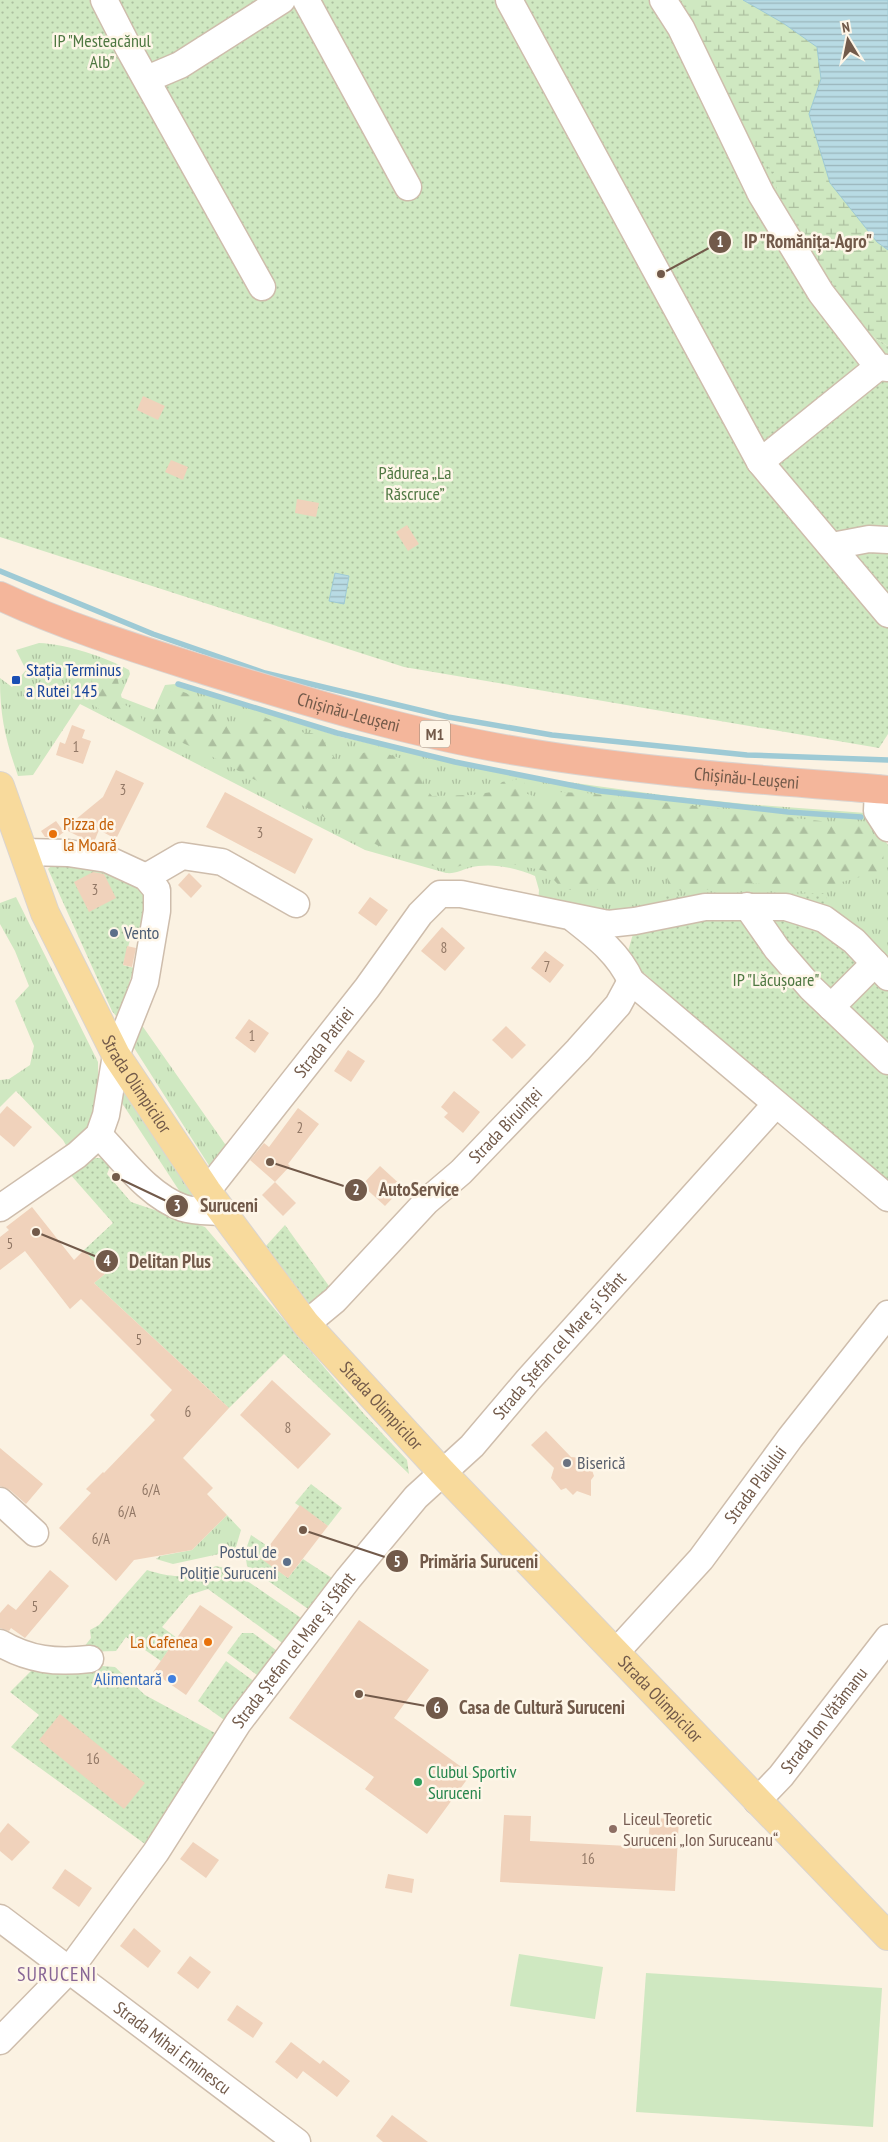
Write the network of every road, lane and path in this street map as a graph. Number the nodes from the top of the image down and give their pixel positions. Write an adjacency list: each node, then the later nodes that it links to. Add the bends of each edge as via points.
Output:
1 (104, 0): 6 (street)
2 (282, 0): 6 (street, via 180,65)
3 (306, 0): 7 (street)
4 (509, 0): 10 (street)
5 (663, 0): 9 (street, via 681,28 761,194 821,293)
6 (147, 79): 8 (street)
7 (408, 187)
8 (262, 286)
9 (883, 367): 10 (street)
10 (760, 462): 12 (street)
11 (888, 540): 12 (street, via 870,539)
12 (832, 546): 14 (street)
13 (0, 596): 16 (highway, Chișinău-Leușeni / M1, via 98,634 264,689 350,714 461,740 660,771)
14 (888, 614)
15 (0, 789): 18 (main road, Strada Olimpicilor)
16 (883, 790): 17 (street, via 877,811)
17 (888, 828)
18 (24, 852): 19 (street, via 68,853 106,859); 28 (main road, Strada Olimpicilor, via 45,913)
19 (146, 877): 20 (street, via 182,856 222,862); 28 (street, via 157,890 157,912 145,982)
20 (296, 904)
21 (747, 906): 23 (street, via 705,906); 25 (street, via 786,907 824,918 854,941); 27 (street, via 776,949)
22 (572, 917): 23 (street, via 608,924); 24 (street); 33 (street, Strada Patriei, via 460,894 440,894 420,914)
23 (635, 922): 24 (street, via 619,937)
24 (616, 956): 26 (street, via 624,964)
25 (881, 970): 27 (street)
26 (631, 981): 30 (street); 36 (street, Strada Biruinței, via 618,1005 578,1050 461,1172 427,1201 335,1300)
27 (831, 1007): 29 (street)
28 (116, 1055): 31 (street, via 106,1115); 33 (main road, Strada Olimpicilor)
29 (888, 1061)
30 (776, 1104): 32 (street); 37 (street, Strada Ștefan cel Mare și Sfânt, via 472,1446)
31 (99, 1135): 33 (street, via 163,1199 185,1208); 34 (street, via 77,1155)
32 (888, 1198)
33 (214, 1201): 36 (main road, Strada Olimpicilor)
34 (0, 1208)
35 (888, 1314): 42 (street, Strada Plaiului, via 790,1438 701,1559)
36 (306, 1324): 37 (main road, Strada Olimpicilor)
37 (442, 1472): 42 (main road, Strada Olimpicilor); 47 (street, Strada Ștefan cel Mare și Sfânt, via 348,1579 238,1723 156,1852)
38 (0, 1502): 39 (street)
39 (34, 1533)
40 (888, 1638): 44 (street, Strada Ion Vătămanu, via 781,1776)
41 (0, 1643): 43 (street, via 27,1656 48,1660)
42 (616, 1652): 44 (main road, Strada Olimpicilor)
43 (90, 1659)
44 (757, 1801): 46 (main road, Strada Olimpicilor)
45 (0, 1918): 47 (street, Strada Mihai Eminescu)
46 (886, 1931)
47 (70, 1969): 48 (street, Strada Ștefan cel Mare și Sfânt); 49 (street, Strada Mihai Eminescu)
48 (0, 2041)
49 (296, 2142)

